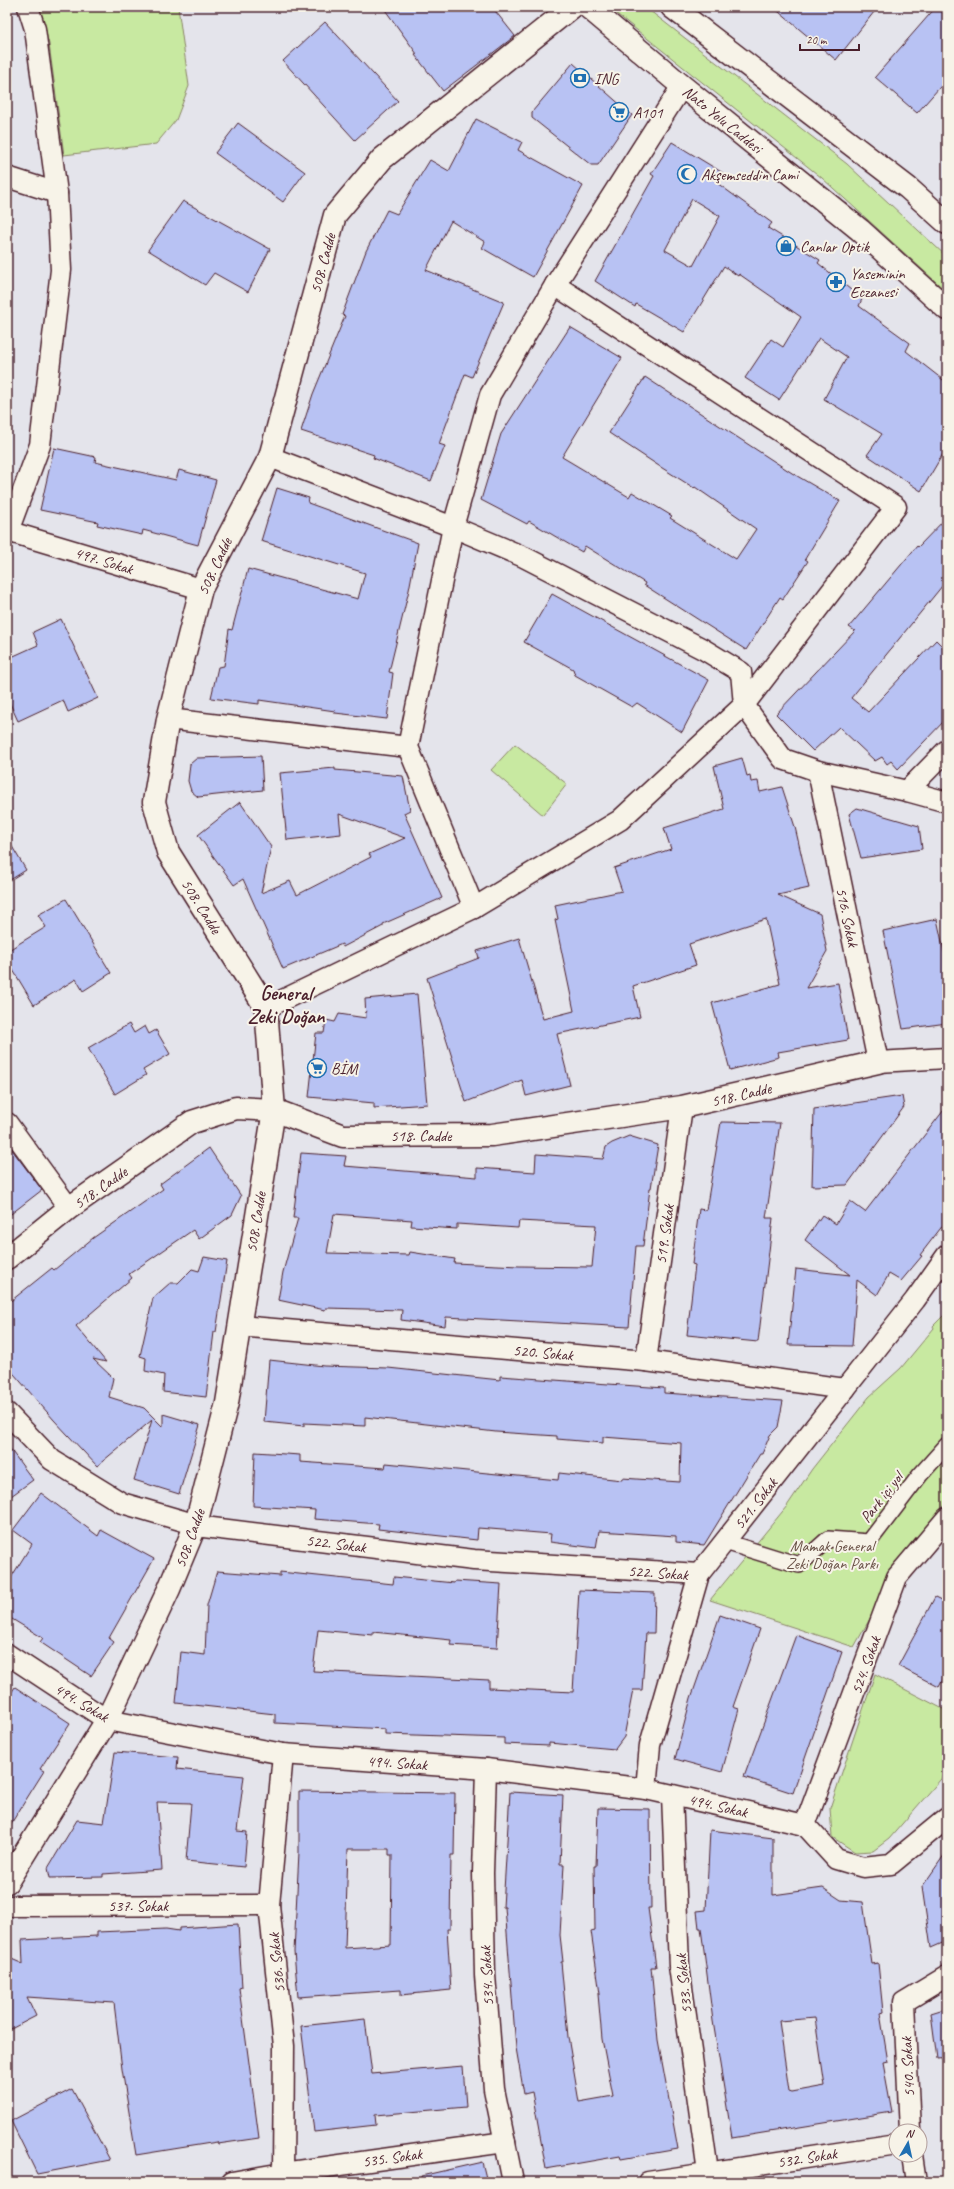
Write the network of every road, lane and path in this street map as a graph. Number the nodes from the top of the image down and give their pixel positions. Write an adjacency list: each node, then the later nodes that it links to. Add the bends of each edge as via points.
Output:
1 (28, 7): 7 (street, via 35,29)
2 (572, 7): 11 (street, 508. Cadde, via 382,159 335,215)
3 (588, 7): 5 (street, Nato Yolu Caddesi)
4 (672, 7): 8 (street, via 908,188)
5 (682, 86): 9 (street); 10 (street, Nato Yolu Caddesi, via 860,230)
6 (7, 178): 7 (street)
7 (57, 193): 13 (street, via 61,270 40,445)
8 (947, 223)
9 (555, 285): 12 (street, via 490,395); 15 (street, via 896,507)
10 (947, 309)
11 (270, 457): 12 (street); 14 (street, 508. Cadde)
12 (453, 527): 15 (street, via 524,557 703,649 741,672); 17 (street)
13 (8, 532): 14 (street, 497. Sokak)
14 (201, 589): 16 (street, 508. Cadde)
15 (744, 705): 19 (street, via 783,759); 22 (street, via 620,820)
16 (168, 719): 17 (street); 23 (street, 508. Cadde, via 154,802 168,852)
17 (408, 747): 22 (street)
18 (947, 750): 20 (street)
19 (818, 771): 20 (street); 25 (street, 516. Sokak)
20 (907, 791): 21 (street)
21 (947, 802)
22 (474, 908): 23 (street)
23 (266, 1008): 27 (street, 508. Cadde)
24 (947, 1058): 25 (street)
25 (878, 1062): 26 (street, 518. Cadde)
26 (682, 1107): 27 (street, 518. Cadde, via 484,1135 344,1136); 33 (street, 519. Sokak)
27 (274, 1110): 29 (street, 518. Cadde, via 236,1108 192,1122); 32 (street, 508. Cadde)
28 (7, 1123): 29 (street)
29 (69, 1208): 31 (street, 518. Cadde)
30 (947, 1255): 34 (street, 521. Sokak)
31 (7, 1258)
32 (239, 1326): 33 (street, 520. Sokak); 38 (street, 508. Cadde, via 227,1403)
33 (646, 1361): 34 (street, 520. Sokak)
34 (845, 1389): 39 (street, 521. Sokak)
35 (7, 1413): 38 (street, 522. Sokak, via 52,1460 122,1503)
36 (947, 1445): 39 (street, Park içi yol, via 920,1475 869,1542 828,1539 799,1565)
37 (947, 1518): 48 (street, 524. Sokak, via 897,1577)
38 (196, 1524): 40 (street, 522. Sokak, via 474,1560); 42 (street, 508. Cadde, via 170,1589)
39 (724, 1542): 40 (street, 521. Sokak)
40 (699, 1574): 45 (street, 521. Sokak, via 650,1745)
41 (7, 1654): 42 (street, 494. Sokak)
42 (107, 1720): 43 (street, 494. Sokak); 49 (street, 508. Cadde)
43 (282, 1754): 44 (street, 494. Sokak); 50 (street, 536. Sokak)
44 (486, 1769): 45 (street, 494. Sokak); 54 (street, 534. Sokak, via 483,1873 485,1975 494,2089)
45 (646, 1789): 46 (street, 494. Sokak)
46 (672, 1795): 48 (street, 494. Sokak); 57 (street, 533. Sokak, via 679,1966)
47 (947, 1818): 48 (street, via 891,1864 864,1867 836,1859)
48 (805, 1826)
49 (7, 1882)
50 (269, 1904): 51 (street, 537. Sokak); 58 (street, 536. Sokak, via 284,2046)
51 (7, 1906)
52 (947, 1976): 53 (street, 540. Sokak, via 904,2002)
53 (910, 2123)
54 (505, 2142): 58 (street, 535. Sokak); 60 (street, 534. Sokak)
55 (888, 2145): 57 (street, 532. Sokak)
56 (913, 2163): 62 (street)
57 (708, 2172): 61 (street, 532. Sokak)
58 (283, 2173): 59 (street, 535. Sokak)
59 (232, 2182)
60 (513, 2182)
61 (648, 2182)
62 (916, 2182)

